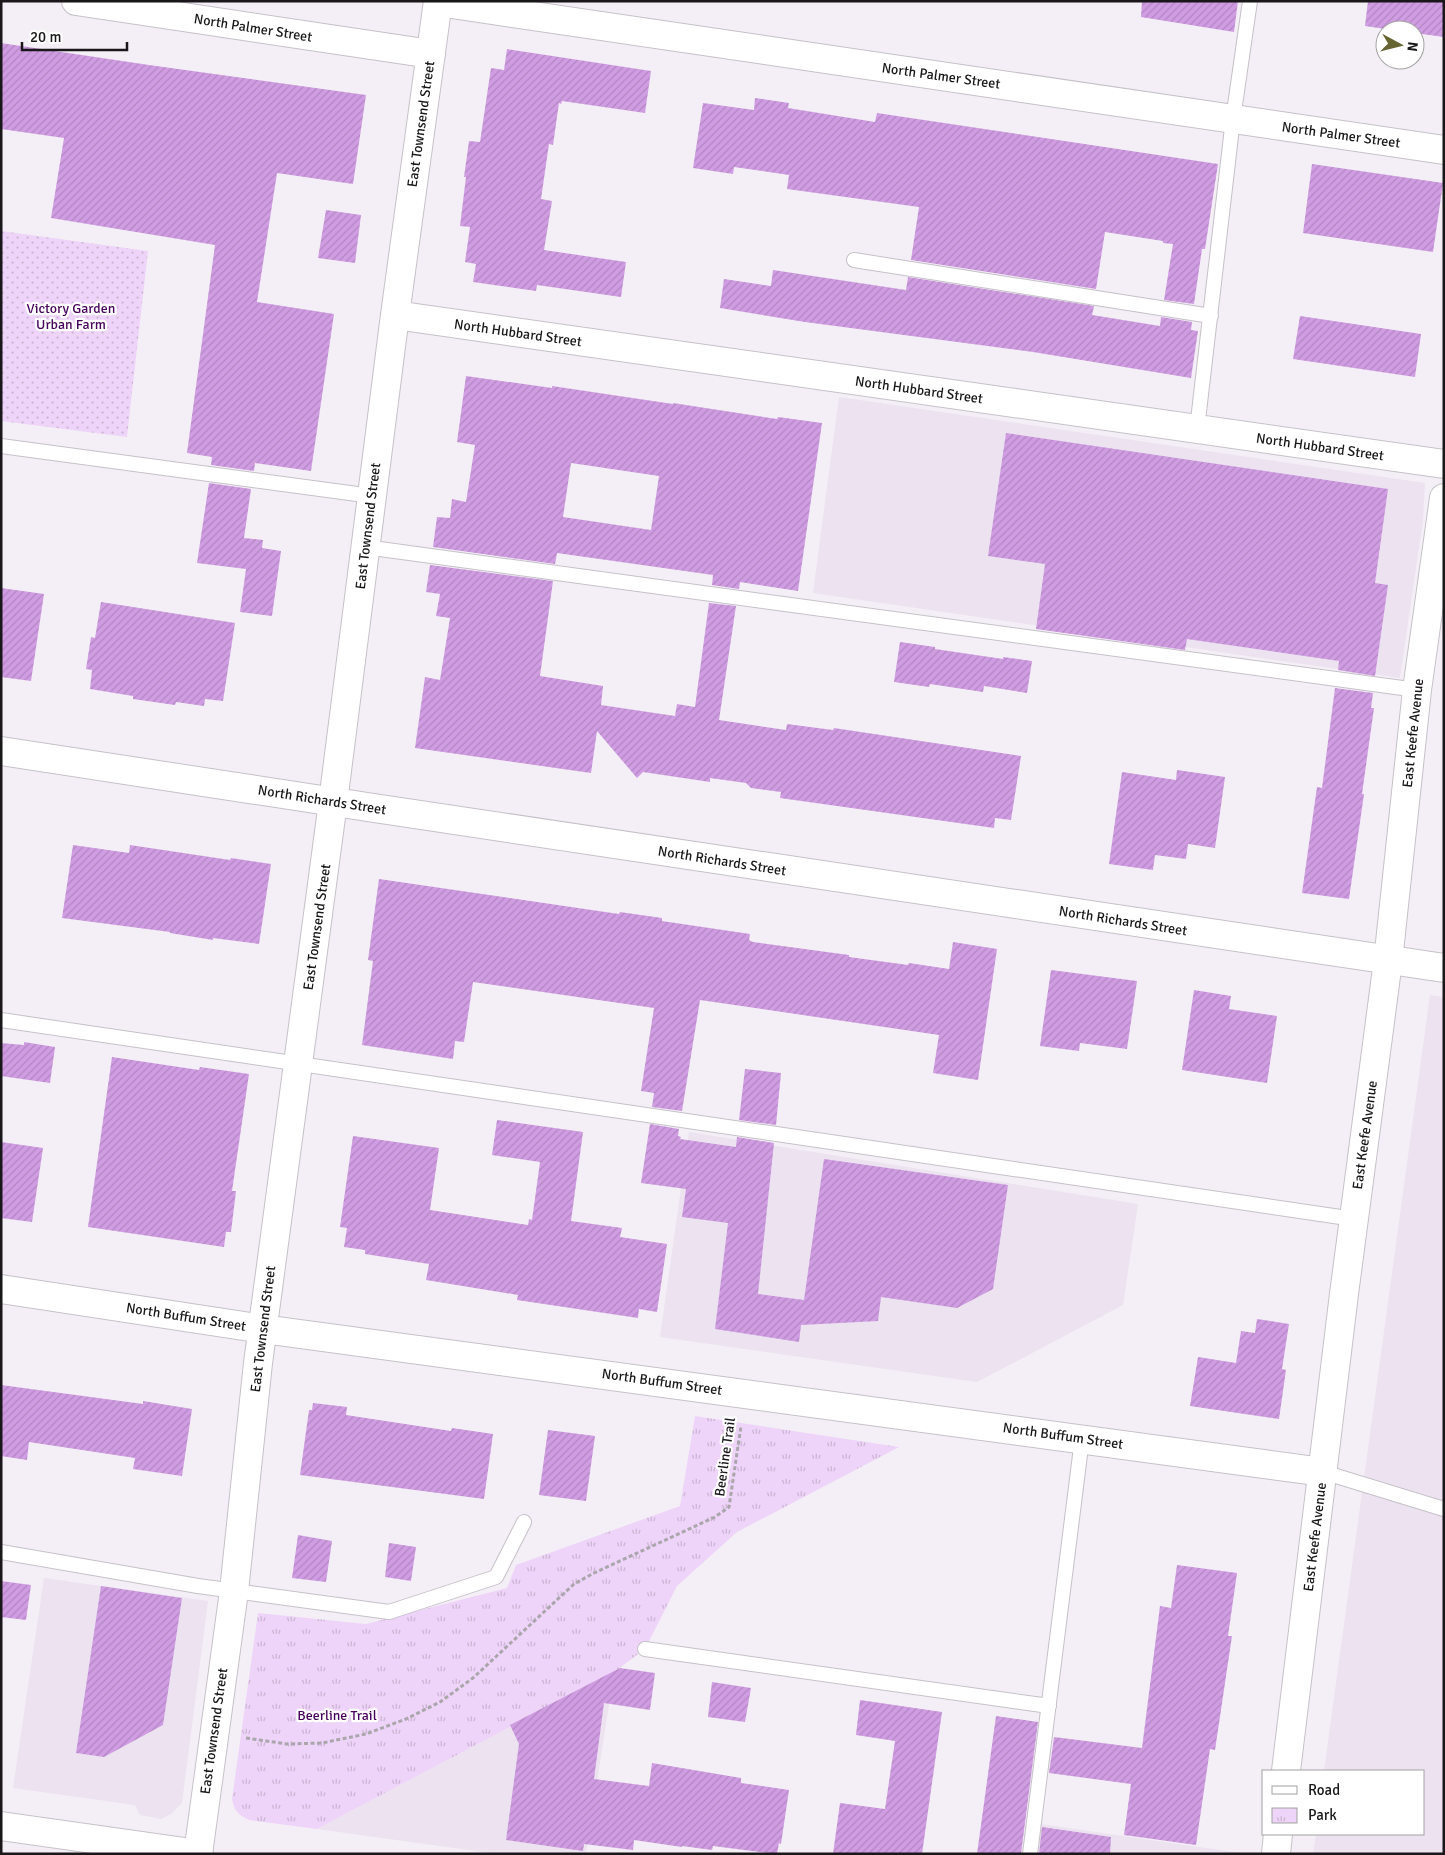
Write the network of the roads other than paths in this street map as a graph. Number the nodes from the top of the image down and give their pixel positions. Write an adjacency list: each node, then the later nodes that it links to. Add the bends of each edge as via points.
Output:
1 (76, 1): 4 (street, North Palmer Street)
2 (1250, 1): 5 (lane)
3 (438, 2): 4 (street, East Townsend Street); 5 (street, North Palmer Street)
4 (431, 54): 8 (street, East Townsend Street)
5 (1233, 119): 6 (street, North Palmer Street); 9 (lane)
6 (1444, 150)
7 (854, 260): 9 (lane)
8 (395, 315): 10 (street, North Hubbard Street); 13 (street, East Townsend Street)
9 (1211, 316): 10 (lane)
10 (1197, 430): 12 (street, North Hubbard Street)
11 (1, 446): 13 (lane)
12 (1444, 464)
13 (372, 496): 15 (street, East Townsend Street)
14 (1444, 498): 16 (street, East Keefe Avenue)
15 (365, 547): 16 (lane); 18 (street, East Townsend Street)
16 (1417, 690): 19 (street, East Keefe Avenue)
17 (1, 751): 18 (street, North Richards Street)
18 (334, 802): 19 (street, North Richards Street); 22 (street, East Townsend Street)
19 (1388, 961): 20 (street, North Richards Street); 23 (street, East Keefe Avenue)
20 (1444, 968)
21 (1, 1020): 22 (lane)
22 (298, 1064): 23 (lane); 25 (street, East Townsend Street)
23 (1354, 1219): 27 (street, East Keefe Avenue)
24 (1, 1289): 25 (street, North Buffum Street)
25 (263, 1329): 26 (street, North Buffum Street); 31 (street, East Townsend Street)
26 (1082, 1439): 27 (street, North Buffum Street); 33 (lane)
27 (1323, 1472): 28 (lane); 34 (street, East Keefe Avenue)
28 (1444, 1508)
29 (524, 1522): 31 (lane, via 496,1577 389,1612)
30 (1, 1552): 31 (lane)
31 (234, 1591): 37 (street, East Townsend Street)
32 (645, 1649): 33 (lane)
33 (1049, 1706): 38 (lane)
34 (1286, 1770)
35 (1, 1826): 37 (street)
36 (1278, 1835): 39 (street)
37 (198, 1854)
38 (1030, 1854)
39 (1276, 1854)

